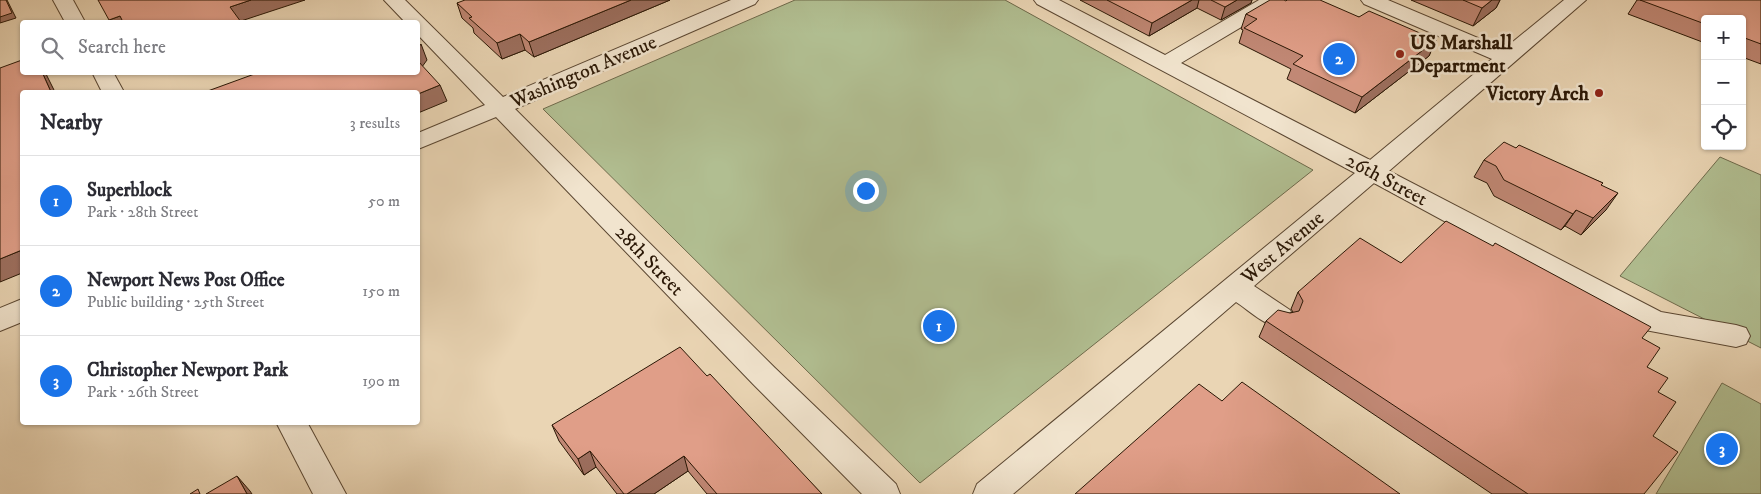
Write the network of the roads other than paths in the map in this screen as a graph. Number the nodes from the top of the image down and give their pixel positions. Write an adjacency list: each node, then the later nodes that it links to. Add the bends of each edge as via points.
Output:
1 (63, 0): 9 (street)
2 (394, 0): 10 (street, 28th Street)
3 (748, 0): 8 (street, Washington Avenue)
4 (1044, 0): 13 (street, 26th Street)
5 (1273, 0): 13 (street)
6 (1371, 0): 12 (street)
7 (1576, 0): 12 (street, West Avenue)
8 (719, 5): 16 (street, Washington Avenue)
9 (74, 20)
10 (414, 20)
11 (420, 26): 16 (street, 28th Street)
12 (1507, 58): 18 (street, West Avenue)
13 (1166, 62): 18 (street, 26th Street)
14 (104, 75): 15 (street)
15 (112, 90)
16 (499, 106): 17 (street, Washington Avenue); 26 (street, 28th Street)
17 (420, 141)
18 (1372, 171): 19 (street, West Avenue); 23 (street, 26th Street, via 1655,322)
19 (1235, 287): 21 (street); 27 (street, West Avenue)
20 (20, 311): 22 (street)
21 (1280, 318)
22 (0, 320)
23 (1736, 336)
24 (293, 425): 25 (street)
25 (330, 494)
26 (884, 494)
27 (989, 494)

